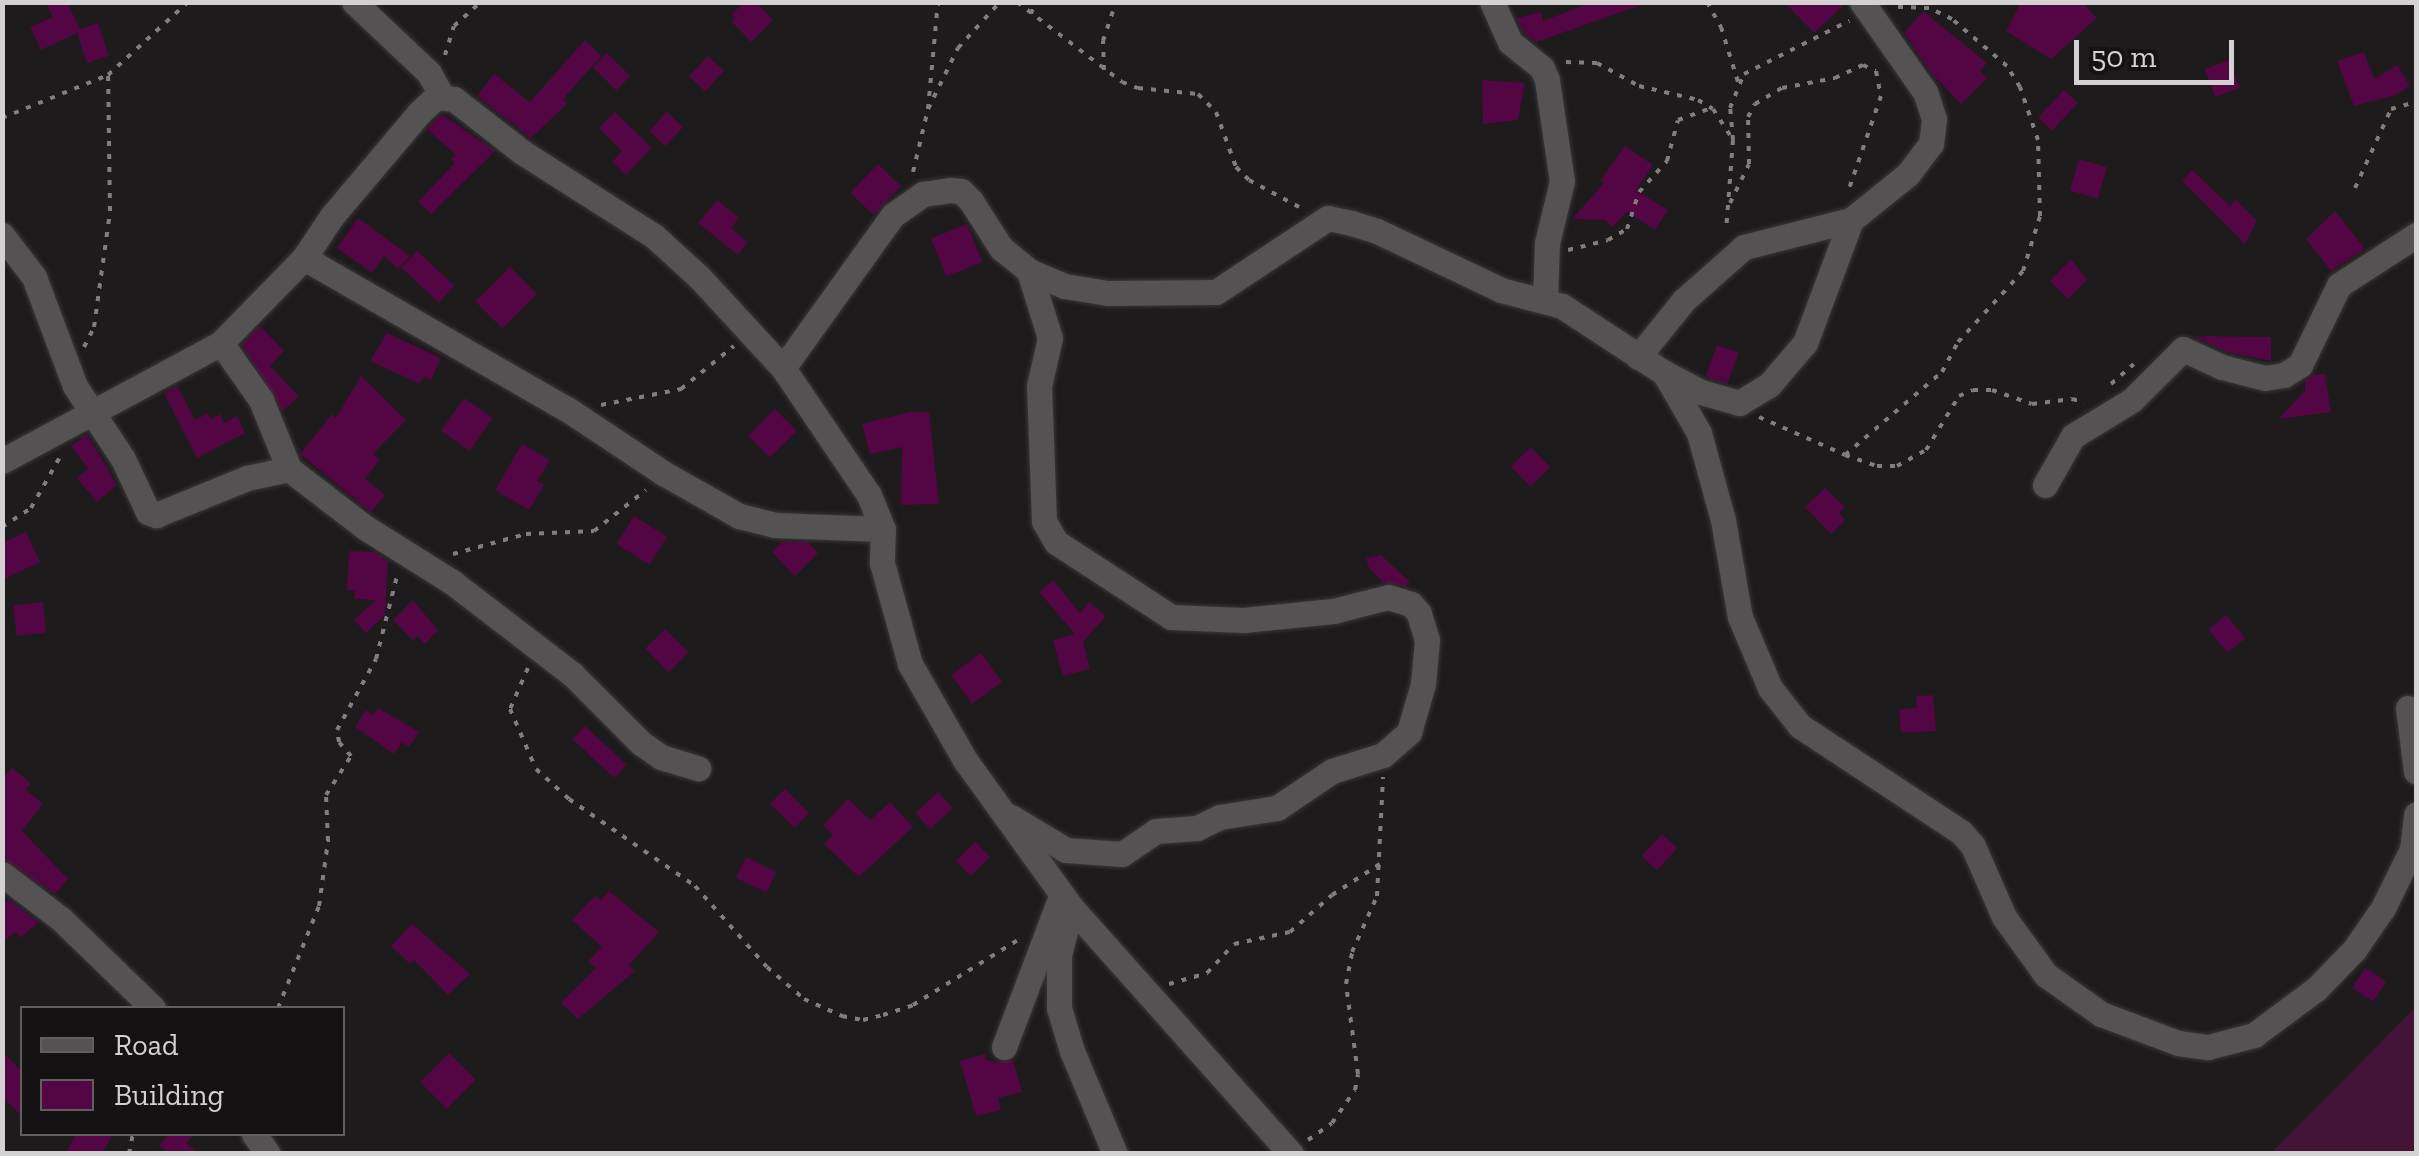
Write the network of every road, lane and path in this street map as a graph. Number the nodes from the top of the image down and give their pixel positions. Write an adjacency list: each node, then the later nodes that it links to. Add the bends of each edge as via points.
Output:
1 (188, 2): 17 (path)
2 (354, 2): 19 (street)
3 (481, 2): 19 (path, via 454,26)
4 (938, 2): 21 (path)
5 (1000, 2): 21 (path, via 958,48)
6 (1017, 2): 14 (path)
7 (1035, 2): 14 (path)
8 (1116, 2): 16 (path, via 1103,42)
9 (1492, 2): 15 (street, via 1510,42)
10 (1707, 2): 18 (path)
11 (1934, 2): 13 (path)
12 (1865, 7): 13 (path); 18 (path); 29 (street, via 1925,92 1934,119 1923,158)
13 (1928, 8): 49 (path, via 1986,45 2020,86 2038,140 2040,216 2033,250 2011,287 1958,342 1936,379)
14 (1031, 14): 16 (path)
15 (1542, 68): 22 (path, via 1596,63 1638,86); 33 (street, via 1562,181)
16 (1104, 70): 28 (path, via 1138,88 1198,94 1211,103 1228,153 1249,180)
17 (108, 76): 23 (path); 41 (path, via 110,211 94,327)
18 (1738, 82): 24 (path, via 1730,108)
19 (436, 85): 32 (street); 37 (street, via 522,152 654,236)
20 (2416, 102): 25 (path, via 2397,105 2386,116)
21 (928, 109): 27 (path)
22 (1713, 110): 24 (path); 33 (path, via 1678,120 1667,162 1639,192 1620,235)
23 (2, 118)
24 (1733, 140): 26 (path)
25 (2355, 188)
26 (1730, 203): 29 (path, via 1749,164 1748,117 1755,104 1782,88 1871,67 1880,79 1878,114); 34 (path)
27 (903, 205): 35 (street, via 938,190 961,192 1001,248); 42 (street)
28 (1328, 218): 35 (street, via 1216,292 1195,296 1080,291); 36 (street, via 1378,231 1501,290)
29 (1842, 222): 34 (street, via 1770,237); 45 (street, via 1805,342 1770,385)
30 (2, 235): 48 (street, via 34,277)
31 (2416, 235): 39 (street, via 2339,286 2308,352 2284,376 2222,367 2190,349)
32 (304, 258): 38 (street); 47 (street)
33 (1545, 261): 36 (street)
34 (1719, 265): 40 (street)
35 (1029, 270): 59 (street, via 1050,338 1039,386 1048,533 1171,616 1243,620 1332,611 1376,597 1412,604 1427,640 1423,684 1414,724)
36 (1545, 300): 40 (street, via 1586,318)
37 (751, 330): 42 (street); 47 (path, via 681,389)
38 (221, 342): 48 (street); 51 (street, via 261,400)
39 (2177, 353): 44 (path, via 2137,362 2116,376); 53 (street, via 2132,400 2074,436)
40 (1638, 356): 43 (street)
41 (83, 358)
42 (783, 368): 55 (street, via 856,470)
43 (1663, 372): 45 (street); 62 (street, via 1699,433 1740,617 1770,688 1813,736 1960,832 1973,846 2004,917 2046,975 2101,1014 2178,1043 2208,1047 2254,1035 2316,989 2354,950 2412,849)
44 (2107, 393)
45 (1739, 403): 49 (path, via 1770,424)
46 (2095, 405): 49 (path, via 2072,399 2032,404 1972,390 1959,396 1926,450 1913,458 1877,466)
47 (567, 409): 52 (street)
48 (84, 420): 50 (street); 51 (street, via 132,475 143,506 156,515 221,487); 54 (path, via 30,508)
49 (1845, 455)
50 (2, 461)
51 (289, 469): 56 (street)
52 (665, 474): 55 (street, via 739,516 774,526); 56 (path, via 594,532 526,534)
53 (2045, 484)
54 (2, 526)
55 (883, 529): 63 (street, via 882,563 910,664)
56 (411, 554): 57 (street); 70 (path, via 376,659 338,730 351,756 326,795 320,906)
57 (541, 650): 60 (street, via 641,743); 67 (path, via 519,681 510,709 536,769 695,886 767,968 804,999 842,1016 883,1015 912,1006 1003,948)
58 (2408, 708): 61 (street)
59 (1383, 754): 63 (street, via 1332,771 1267,812 1156,831 1122,854 1066,850); 64 (path)
60 (698, 768)
61 (2416, 771)
62 (2416, 814)
63 (1006, 816): 66 (street)
64 (1380, 864): 68 (path, via 1290,932 1234,944 1197,978); 72 (path, via 1372,915 1352,952 1346,984 1354,1090 1321,1134)
65 (2, 874): 69 (street, via 61,919)
66 (1067, 901): 67 (street); 68 (street); 73 (street, via 1059,1008)
67 (1046, 930): 71 (street)
68 (1142, 988): 72 (street)
69 (151, 1006)
70 (279, 1006)
71 (1004, 1047)
72 (1288, 1150)
73 (1115, 1154)

